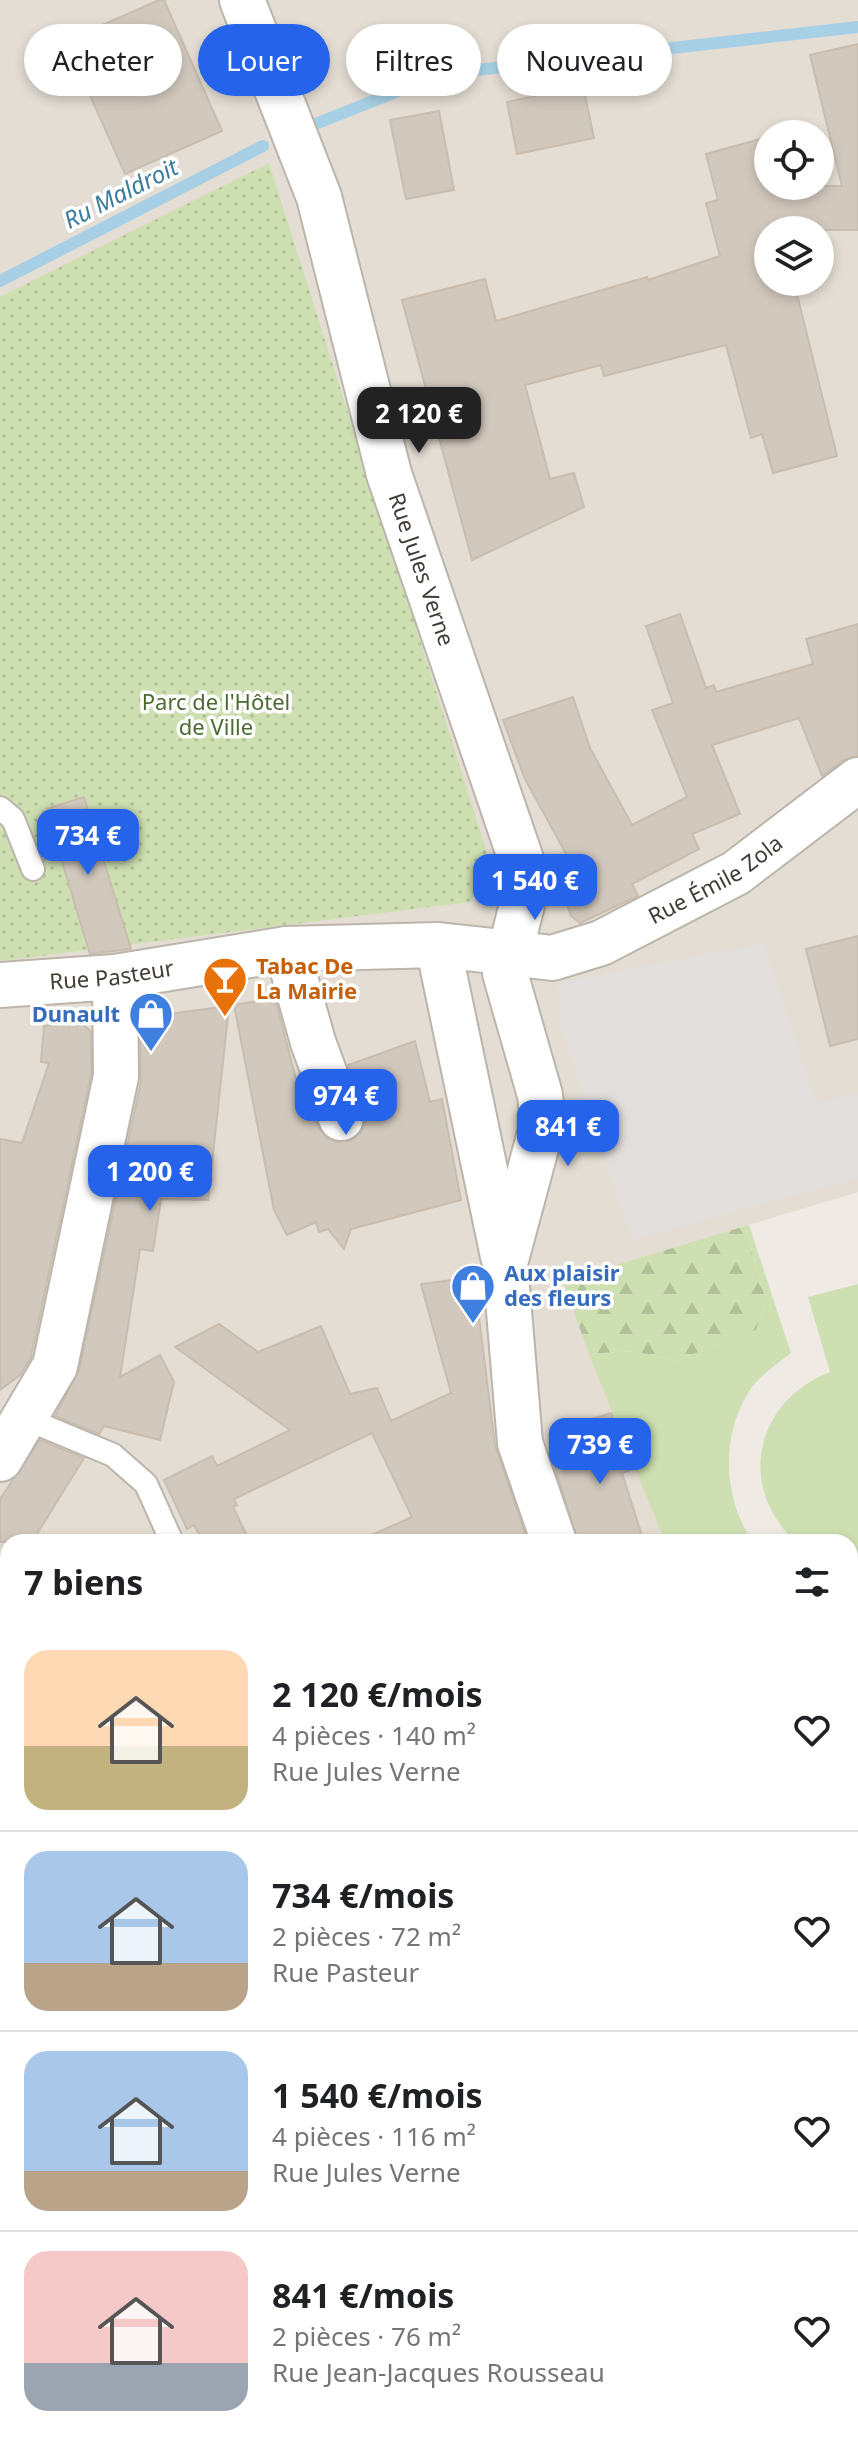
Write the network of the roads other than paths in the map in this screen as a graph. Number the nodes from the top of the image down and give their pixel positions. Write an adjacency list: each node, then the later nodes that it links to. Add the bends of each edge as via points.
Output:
1 (242, 0): 7 (street, Rue Jules Verne, via 319,197 389,474 528,880)
2 (858, 780): 7 (street, Rue Émile Zola, via 736,873 601,943 552,958)
3 (0, 808): 4 (lane, via 13,819)
4 (33, 869)
5 (438, 945): 6 (street, Rue Pasteur); 7 (street, Rue Pasteur); 11 (street)
6 (287, 949): 8 (street, Rue Pasteur); 10 (street)
7 (510, 953): 11 (street, Rue Jules Verne, via 505,973 543,1122)
8 (115, 977): 9 (street, Rue Pasteur); 12 (street, via 116,1076 55,1366)
9 (0, 985)
10 (341, 1118)
11 (505, 1263): 15 (street, via 520,1443)
12 (24, 1418): 13 (street); 14 (lane, via 113,1455 146,1484)
13 (0, 1459)
14 (168, 1534)
15 (551, 1534)

